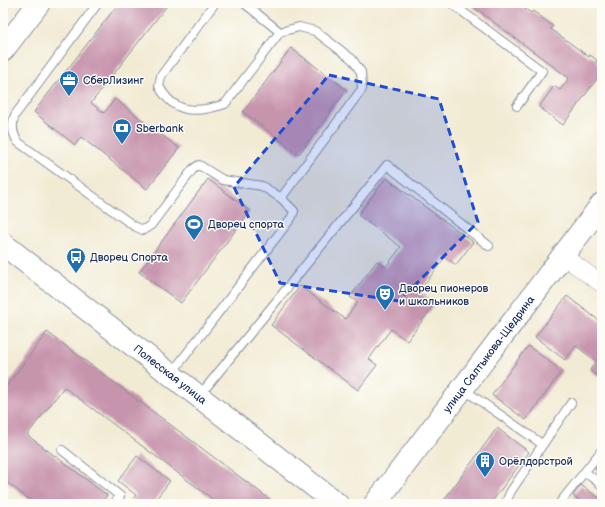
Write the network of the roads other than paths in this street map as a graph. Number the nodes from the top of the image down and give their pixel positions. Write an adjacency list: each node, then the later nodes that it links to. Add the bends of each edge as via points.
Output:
1 (39, 3): 7 (main road)
2 (98, 3): 9 (lane, via 15,115 12,130 18,142 143,230 151,225 193,169 199,165 223,180 262,186)
3 (215, 3): 6 (lane, via 161,76 159,86 163,94 187,111 225,104)
4 (244, 3): 6 (lane)
5 (451, 3): 8 (lane, via 542,71)
6 (280, 32): 9 (lane, via 299,27 315,31 352,60 361,72 362,89)
7 (3, 50)
8 (518, 106)
9 (281, 198): 15 (lane, via 294,211 292,217)
10 (602, 204): 13 (main road, улица Салтыкова-Щедрина)
11 (3, 244): 15 (main road, Полесская улица)
12 (489, 246): 17 (lane, via 387,165)
13 (563, 256): 14 (street); 16 (main road, улица Салтыкова-Щедрина)
14 (602, 284)
15 (171, 374): 17 (main road, Полесская улица)
16 (463, 389): 19 (lane); 26 (main road, улица Салтыкова-Щедрина)
17 (199, 396): 25 (main road, Полесская улица)
18 (571, 403): 19 (lane)
19 (542, 444): 27 (lane)
20 (62, 450): 24 (lane, via 120,496)
21 (602, 450): 22 (lane)
22 (585, 472): 23 (lane); 28 (lane)
23 (602, 485)
24 (114, 504)
25 (337, 504)
26 (375, 504)
27 (505, 504)
28 (559, 504)

